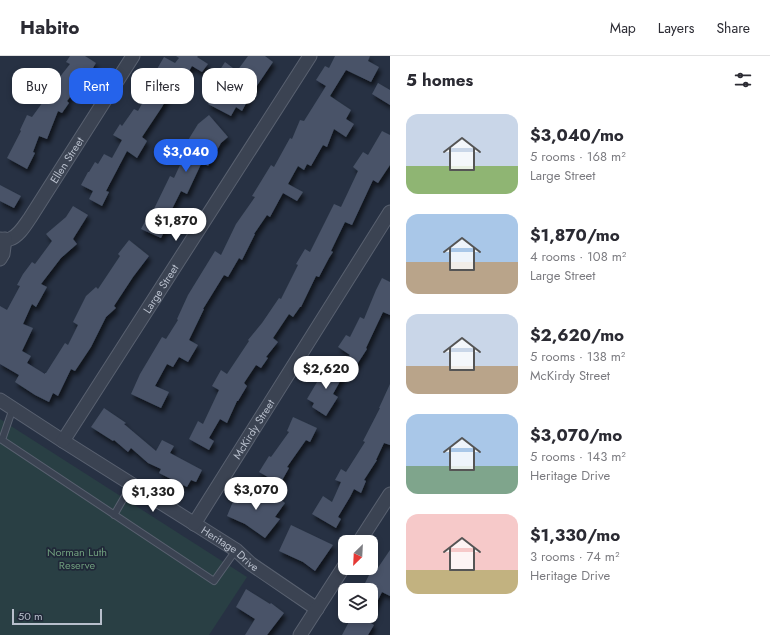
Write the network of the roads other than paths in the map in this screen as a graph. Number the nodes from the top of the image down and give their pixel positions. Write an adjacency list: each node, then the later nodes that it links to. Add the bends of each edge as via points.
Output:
1 (133, 56): 4 (street, Ellen Street, via 30,218 16,235 8,240)
2 (310, 56): 8 (street, Large Street)
3 (390, 212): 12 (street, McKirdy Street)
4 (2, 239): 5 (street, Ellen Street, via 3,254)
5 (0, 259)
6 (0, 400): 7 (street, Heritage Drive)
7 (13, 408): 8 (street, Heritage Drive); 11 (lane, via 2,440)
8 (63, 441): 9 (street, Heritage Drive)
9 (132, 484): 11 (lane); 12 (street, Heritage Drive)
10 (390, 494): 13 (street)
11 (114, 515): 14 (lane, via 214,581)
12 (194, 524): 14 (street, Heritage Drive)
13 (364, 535)
14 (236, 550): 16 (street, Heritage Drive, via 251,564)
15 (338, 575): 16 (street)
16 (316, 609): 17 (street)
17 (300, 635)

